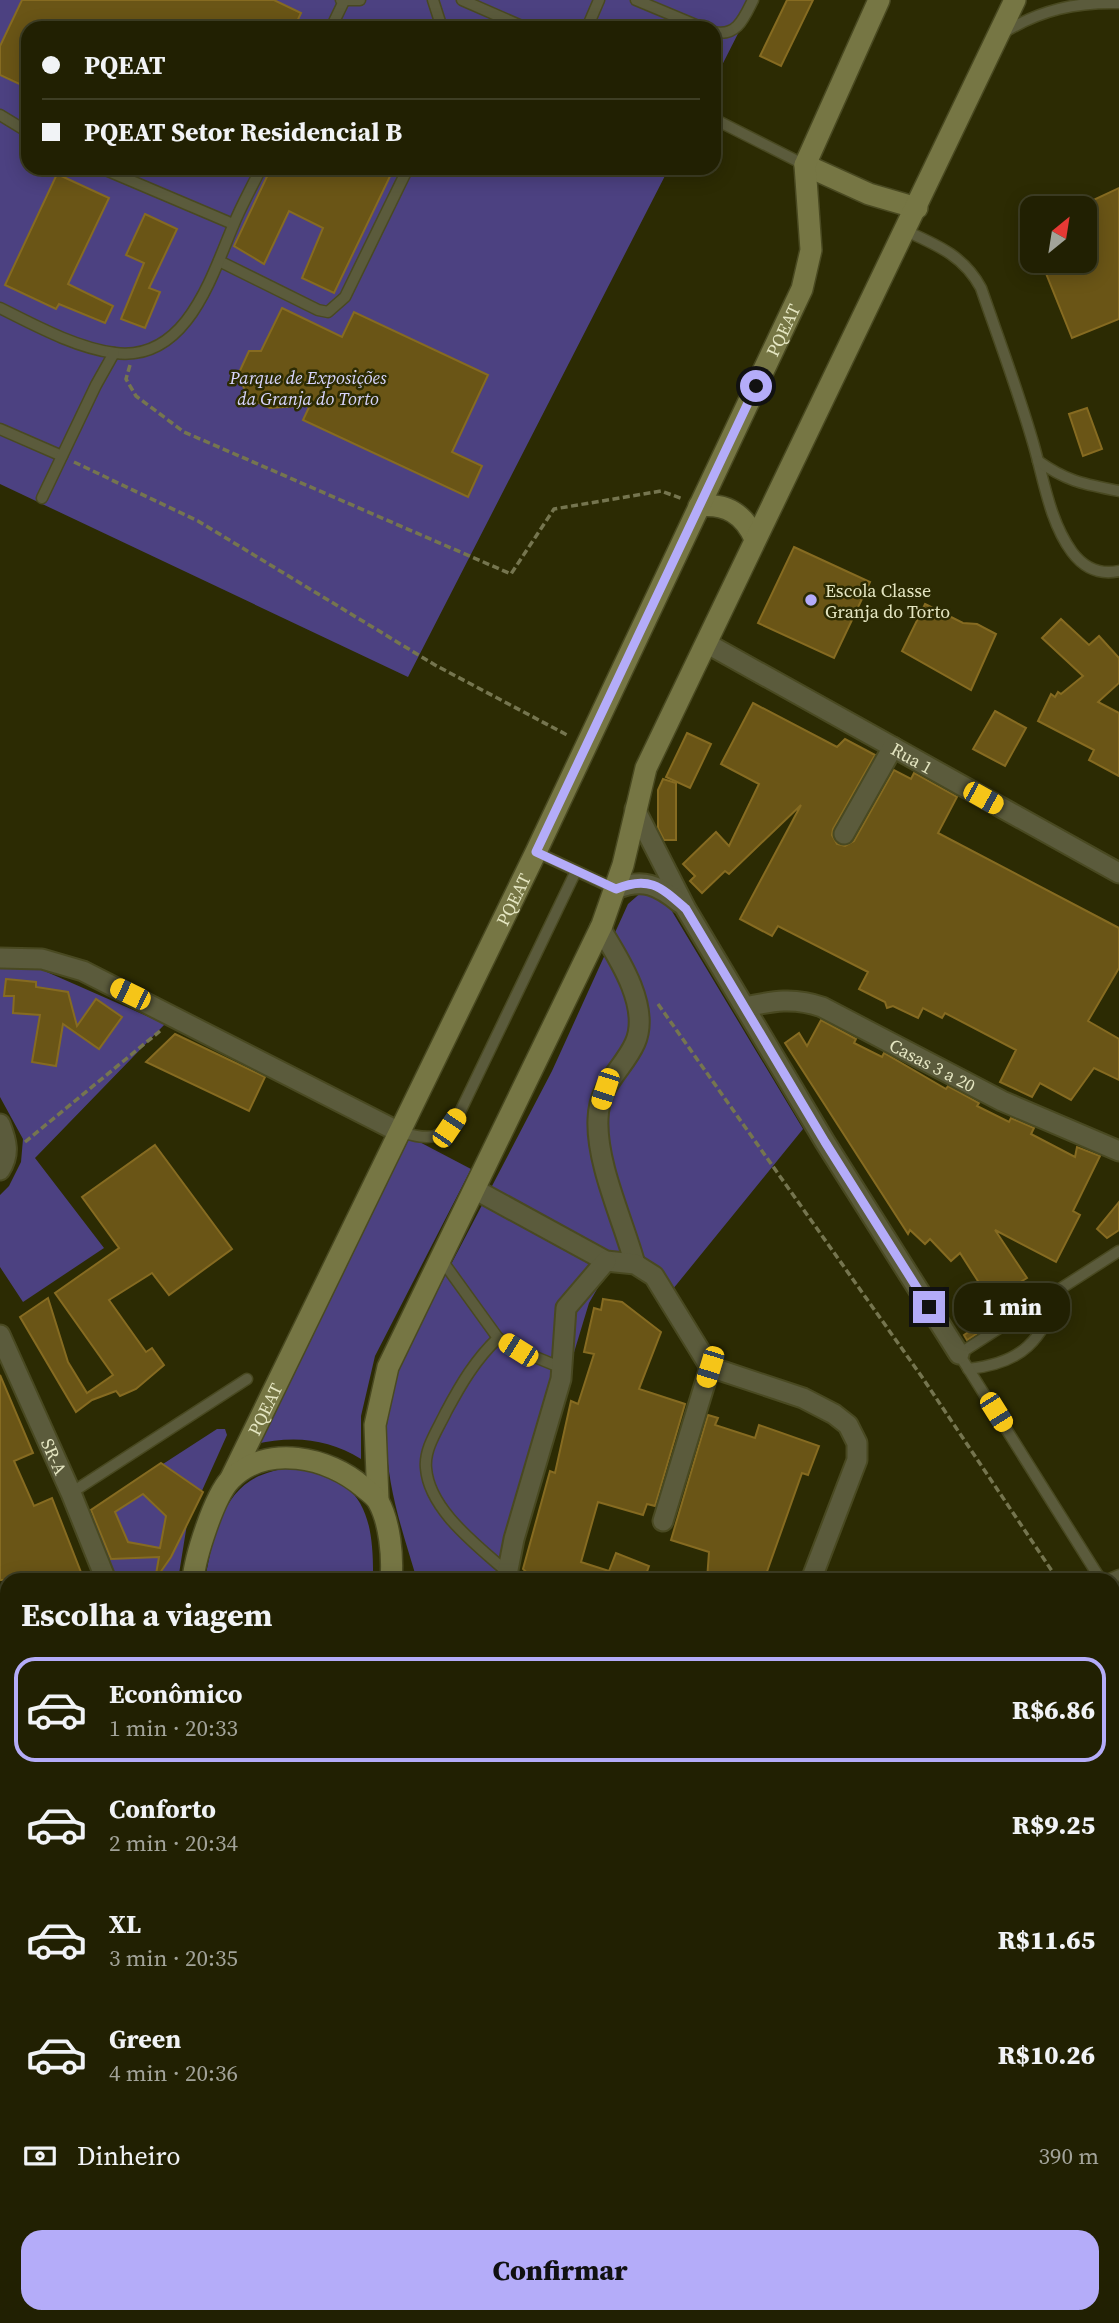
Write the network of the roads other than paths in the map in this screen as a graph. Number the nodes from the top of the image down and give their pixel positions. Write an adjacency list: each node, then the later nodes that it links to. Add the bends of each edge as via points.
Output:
1 (360, 0): 9 (lane)
2 (432, 0): 13 (lane)
3 (462, 0): 14 (lane)
4 (599, 0): 15 (lane)
5 (636, 0): 16 (lane)
6 (753, 0): 17 (lane, via 735,30)
7 (879, 0): 22 (street, PQEAT)
8 (1014, 0): 18 (street)
9 (342, 1): 12 (lane)
10 (1091, 1): 11 (lane); 18 (lane, via 1027,18)
11 (1119, 3)
12 (334, 21)
13 (440, 21)
14 (510, 21)
15 (590, 21)
16 (686, 21)
17 (721, 32)
18 (998, 36): 26 (street)
19 (0, 115): 21 (lane)
20 (721, 123): 22 (lane)
21 (21, 128)
22 (805, 165): 26 (street, via 869,194); 37 (street, PQEAT, via 811,250 802,289)
23 (118, 175): 27 (lane)
24 (258, 175): 27 (lane)
25 (405, 175): 29 (lane, via 345,297 328,312)
26 (917, 208): 28 (street)
27 (233, 224): 29 (lane)
28 (906, 231): 34 (lane, via 943,248 972,272); 38 (street)
29 (219, 261): 31 (lane, via 196,305 172,336 156,349)
30 (0, 308): 31 (lane)
31 (114, 353): 33 (lane)
32 (0, 429): 33 (lane)
33 (62, 456): 36 (lane)
34 (1038, 461): 35 (lane, via 1063,479); 39 (lane, via 1054,516 1072,551 1101,573)
35 (1119, 491)
36 (42, 498)
37 (699, 506): 38 (street, via 733,511); 44 (street, PQEAT)
38 (755, 539): 40 (street)
39 (1119, 571)
40 (706, 643): 41 (street, Rua 1); 42 (street, via 646,768)
41 (893, 747): 43 (street); 46 (street, Rua 1)
42 (635, 809): 47 (street); 48 (street)
43 (844, 834)
44 (536, 852): 45 (lane); 53 (street, PQEAT)
45 (576, 871): 47 (lane); 53 (lane, via 460,1112 449,1128 430,1138)
46 (1119, 873)
47 (616, 889): 48 (street, via 644,882 667,892); 49 (street)
48 (686, 909): 51 (street)
49 (600, 928): 56 (street); 60 (street, via 617,955 638,1014 636,1042 605,1089 598,1120 612,1189)
50 (0, 958): 53 (street, via 58,962 83,971)
51 (745, 1007): 54 (street, Casas 3 a 20, via 789,999 822,1007 1002,1101); 64 (street)
52 (0, 1125): 55 (street, via 7,1145)
53 (399, 1132): 68 (street, PQEAT)
54 (1119, 1151)
55 (4, 1163)
56 (476, 1189): 58 (street); 59 (street)
57 (1119, 1251): 61 (lane)
58 (441, 1259): 63 (lane); 70 (street, via 388,1367 380,1396 373,1448)
59 (606, 1261): 60 (street); 66 (street, via 566,1308)
60 (635, 1264): 65 (street, via 661,1285)
61 (1061, 1291): 64 (lane); 64 (lane, via 1044,1328 1024,1352 1002,1364)
62 (0, 1335): 69 (street, SR-A)
63 (498, 1338): 66 (lane); 75 (lane, via 462,1381 437,1430 426,1467 430,1488 446,1512)
64 (964, 1362): 78 (lane)
65 (710, 1367): 71 (street); 77 (street, via 803,1398 848,1425 857,1443 857,1460)
66 (562, 1368): 76 (street, via 514,1539)
67 (247, 1379): 69 (lane)
68 (230, 1480): 70 (street, via 268,1461 304,1458 351,1476); 73 (street, PQEAT, via 205,1535)
69 (71, 1493): 72 (street, SR-A)
70 (378, 1500): 74 (street)
71 (663, 1521)
72 (103, 1573)
73 (195, 1573)
74 (393, 1573)
75 (504, 1573)
76 (510, 1573)
77 (814, 1573)
78 (1097, 1573)

